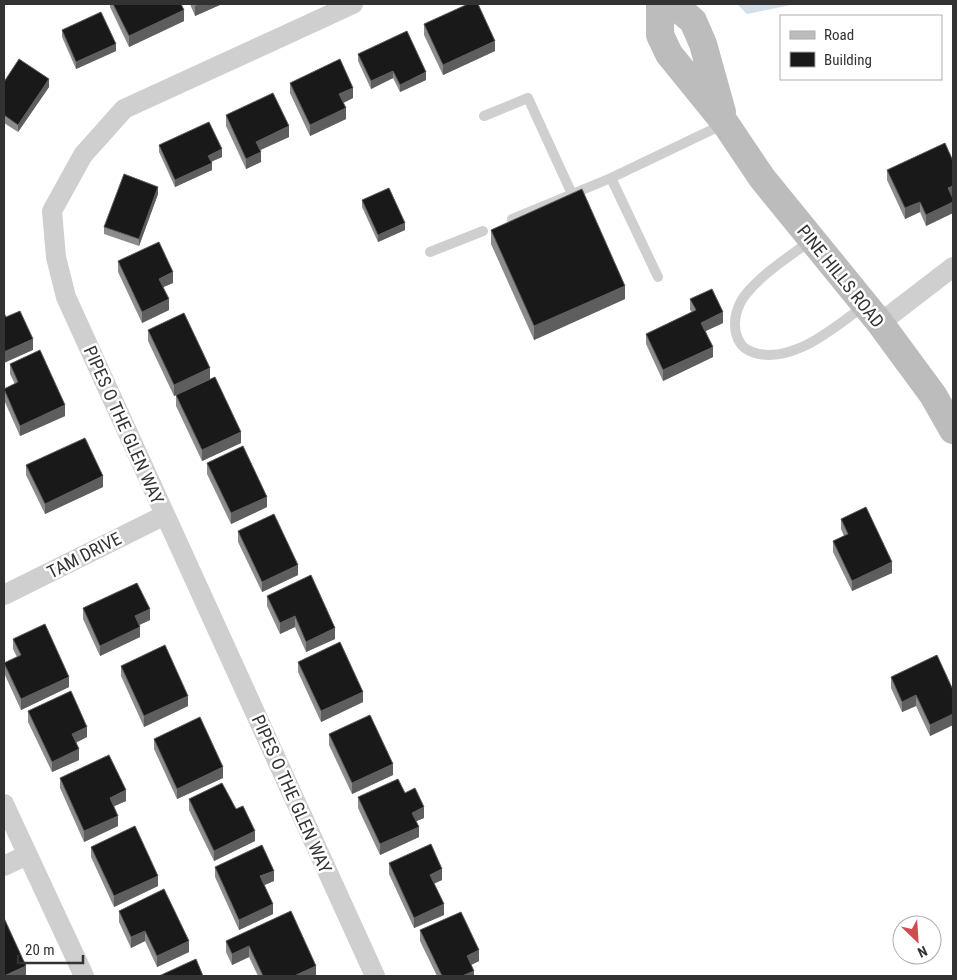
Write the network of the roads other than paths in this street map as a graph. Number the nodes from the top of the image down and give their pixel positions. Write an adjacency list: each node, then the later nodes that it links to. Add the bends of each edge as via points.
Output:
1 (353, 4): 16 (street, PIPES O THE GLEN WAY, via 124,109 83,155 52,211 56,257 66,297)
2 (660, 4): 5 (main road, PINE HILLS ROAD, via 660,36 669,54)
3 (673, 4): 5 (main road, PINE HILLS ROAD, via 693,21)
4 (484, 116): 7 (lane, via 528,98)
5 (725, 123): 6 (lane); 10 (main road, PINE HILLS ROAD, via 762,178)
6 (611, 178): 7 (lane); 13 (lane)
7 (572, 194): 8 (lane)
8 (512, 219)
9 (483, 231): 11 (lane)
10 (812, 240): 14 (main road, PINE HILLS ROAD); 14 (lane, via 745,295 734,324 737,338 746,350 760,355 778,355)
11 (430, 252)
12 (953, 267): 14 (street)
13 (658, 277)
14 (872, 314): 15 (main road, PINE HILLS ROAD, via 933,396)
15 (953, 430)
16 (165, 515): 17 (street, TAM DRIVE); 22 (street, PIPES O THE GLEN WAY)
17 (4, 595)
18 (4, 804): 19 (street)
19 (27, 855): 20 (street); 21 (street)
20 (4, 866)
21 (84, 976)
22 (375, 976)

